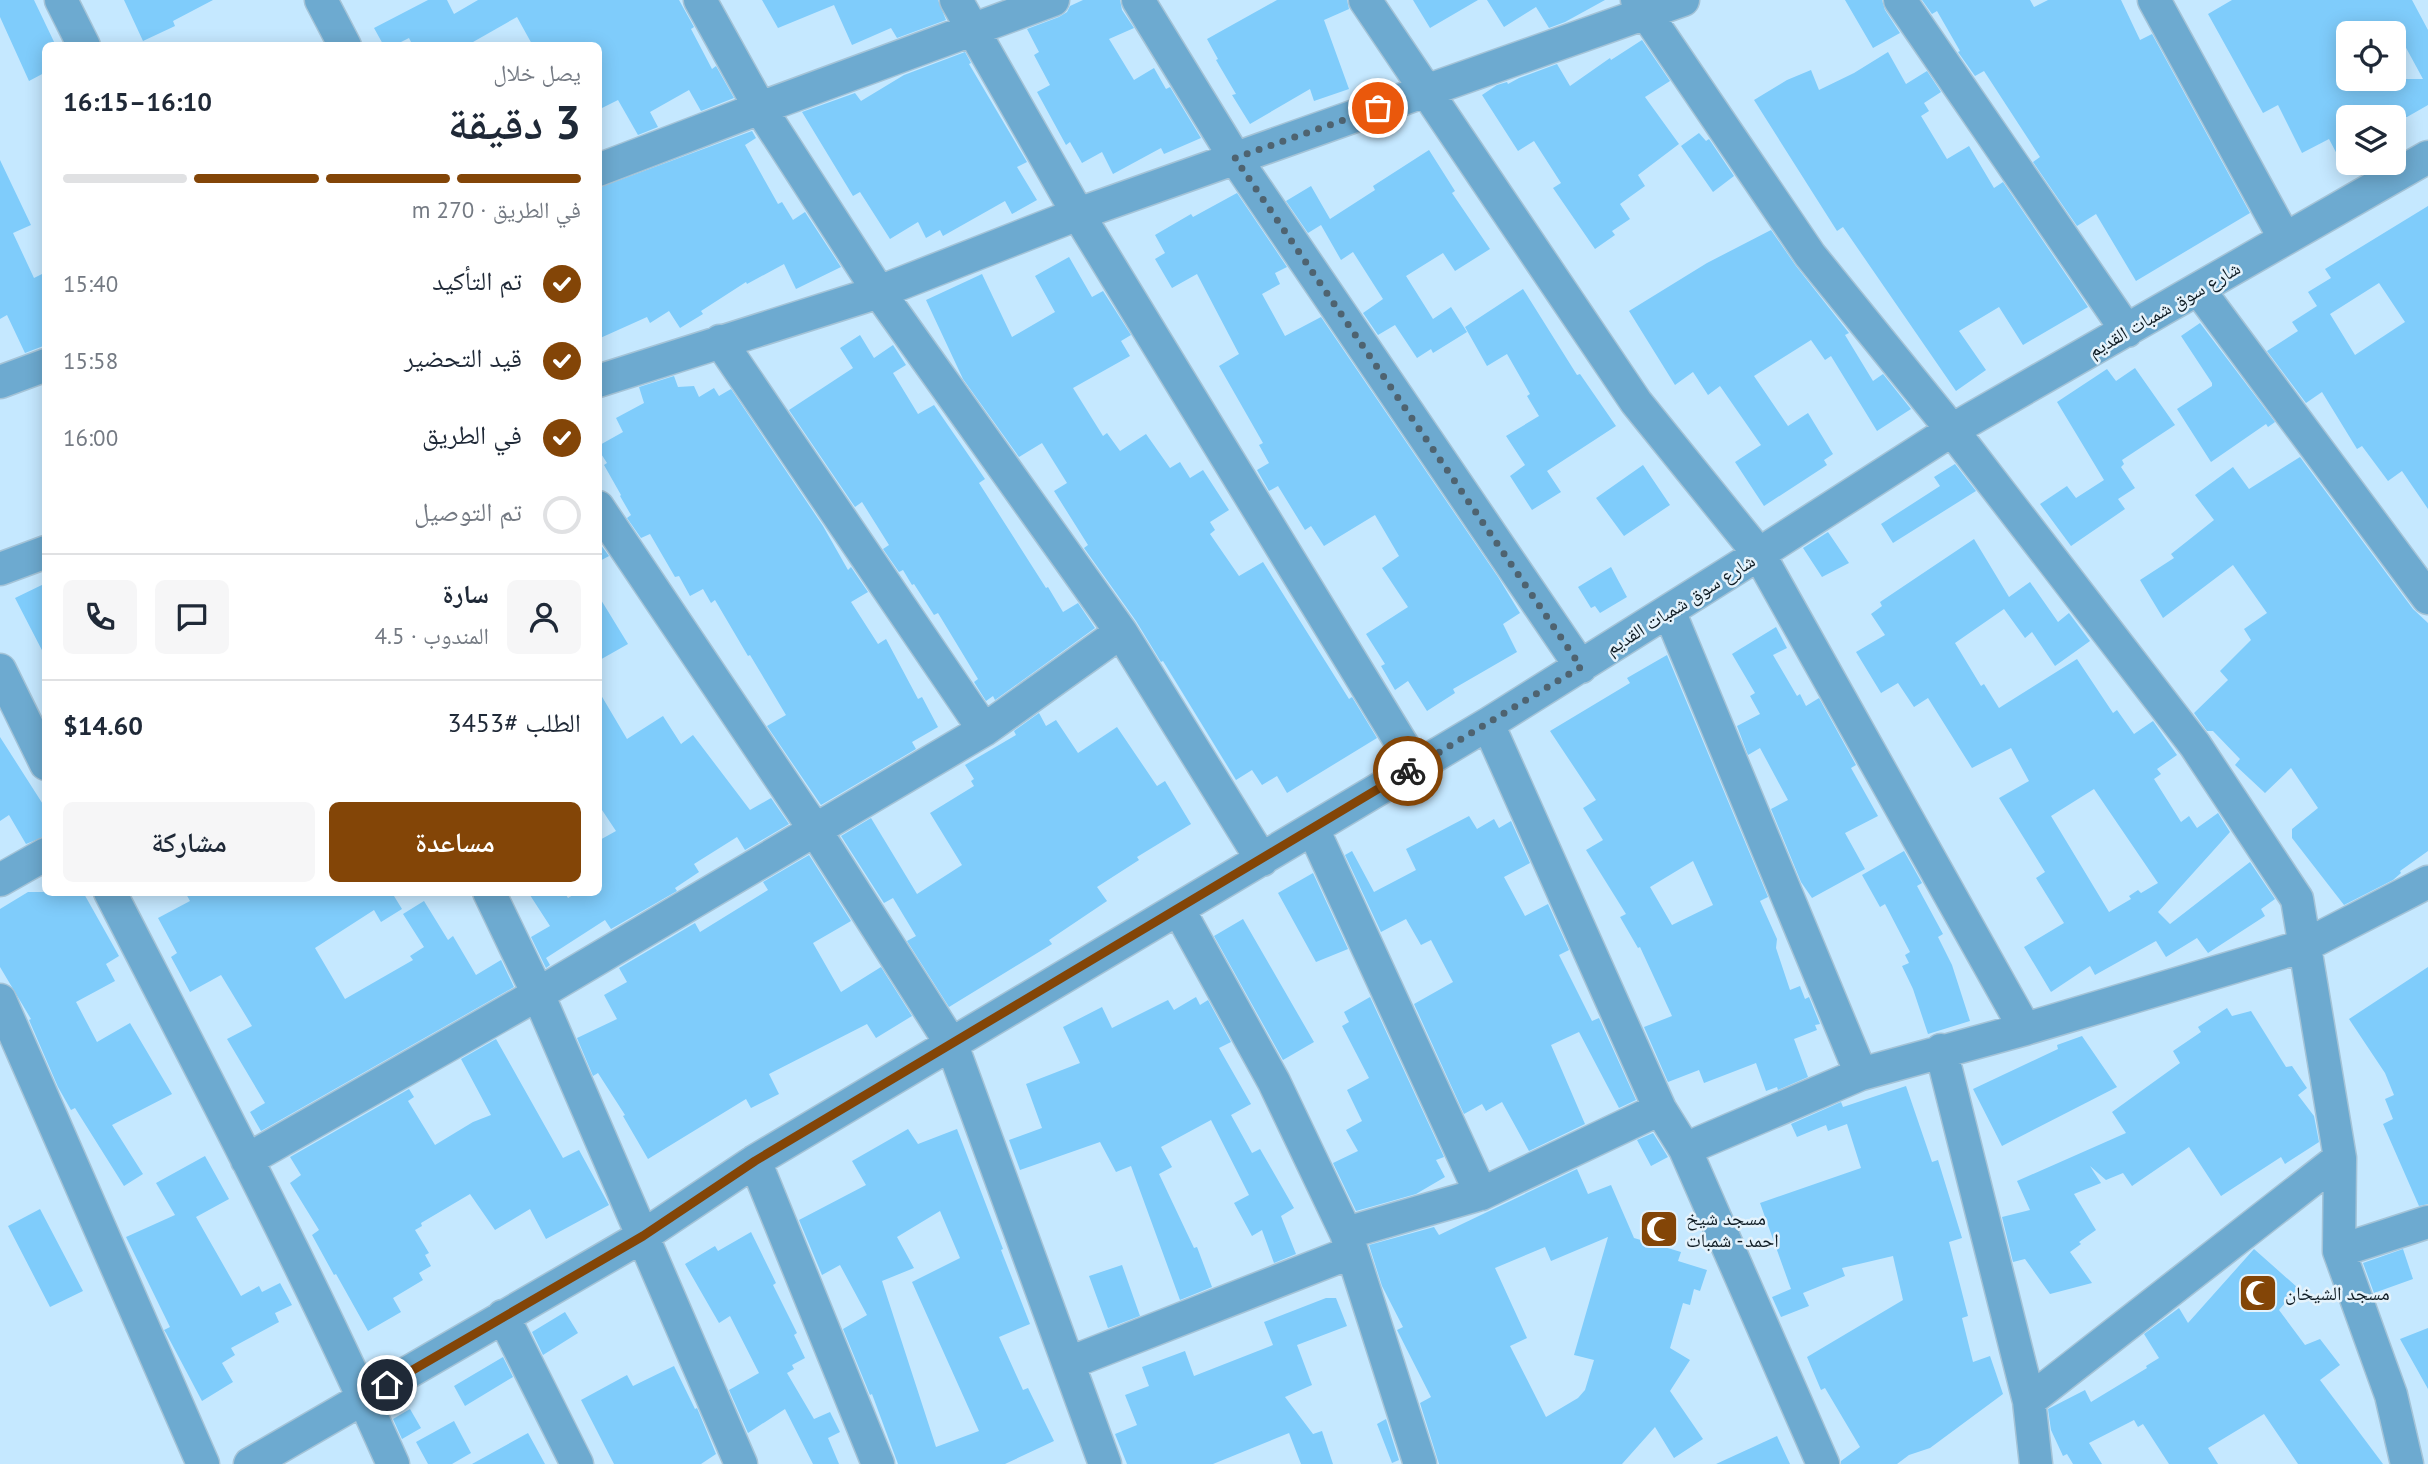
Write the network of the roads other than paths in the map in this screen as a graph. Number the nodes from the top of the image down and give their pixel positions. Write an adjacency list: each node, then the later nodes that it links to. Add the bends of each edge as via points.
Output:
1 (61, 0): 13 (street)
2 (321, 0): 14 (street)
3 (700, 0): 16 (street)
4 (956, 0): 12 (street)
5 (1053, 0): 12 (street)
6 (1138, 0): 18 (street)
7 (1365, 0): 15 (street)
8 (1684, 0): 11 (street)
9 (1900, 0): 24 (street)
10 (2154, 0): 21 (street)
11 (1642, 6): 15 (street); 29 (street, via 1810,255)
12 (973, 30): 16 (street); 20 (street)
13 (82, 42)
14 (343, 42)
15 (1425, 92): 18 (street); 32 (street, via 1636,402)
16 (760, 108): 19 (street); 23 (street)
17 (2428, 157): 21 (street, شارع سوق شمبات القديم)
18 (1235, 158): 20 (street); 37 (street)
19 (602, 168)
20 (1078, 214): 23 (street); 42 (street)
21 (2285, 239): 22 (street, شارع سوق شمبات القديم)
22 (2199, 290): 24 (street, شارع سوق شمبات القديم); 34 (street)
23 (879, 292): 25 (street); 36 (street)
24 (2127, 331): 29 (street, شارع سوق شمبات القديم)
25 (720, 341): 27 (street); 40 (street)
26 (42, 366): 28 (street)
27 (602, 380)
28 (0, 382)
29 (1952, 430): 32 (street, شارع سوق شمبات القديم); 52 (street, via 2195,746 2297,899)
30 (602, 514): 44 (street)
31 (42, 553): 33 (street)
32 (1759, 554): 35 (street, شارع سوق شمبات القديم); 55 (street)
33 (0, 569)
34 (2428, 598)
35 (1669, 611): 37 (street, شارع سوق شمبات القديم); 58 (street)
36 (1121, 632): 40 (street); 46 (street)
37 (1581, 667): 39 (street, شارع سوق شمبات القديم)
38 (0, 670): 41 (street)
39 (1488, 724): 42 (street, شارع سوق شمبات القديم); 59 (street)
40 (984, 730): 44 (street)
41 (42, 756)
42 (1416, 766): 43 (street, شارع سوق شمبات القديم)
43 (1313, 829): 46 (street, شارع سوق شمبات القديم); 64 (street)
44 (815, 830): 53 (street); 56 (street)
45 (42, 856): 47 (street)
46 (1262, 860): 51 (street, شارع سوق شمبات القديم)
47 (0, 880)
48 (2428, 882): 52 (street)
49 (112, 896): 62 (street)
50 (491, 896): 53 (street)
51 (1179, 910): 56 (street, شارع سوق شمبات القديم); 67 (street, via 1274,1082)
52 (2304, 946): 55 (street); 61 (street)
53 (538, 994): 62 (street); 66 (street)
54 (0, 1000): 73 (street)
55 (2025, 1029): 57 (street)
56 (952, 1045): 63 (street, شارع سوق شمبات القديم); 70 (street)
57 (1941, 1050): 58 (street); 72 (street)
58 (1861, 1074): 60 (street)
59 (1660, 1109): 60 (street); 64 (street)
60 (1685, 1149): 81 (street)
61 (2340, 1158): 68 (street); 72 (street)
62 (247, 1160): 71 (street)
63 (755, 1161): 66 (street, شارع سوق شمبات القديم); 78 (street)
64 (1482, 1194): 67 (street)
65 (2428, 1222): 68 (street)
66 (643, 1236): 69 (street, شارع سوق شمبات القديم); 77 (street)
67 (1349, 1243): 70 (street); 80 (street)
68 (2339, 1251): 83 (street, via 2391,1395)
69 (503, 1316): 71 (street, شارع سوق شمبات القديم); 76 (street)
70 (1069, 1363): 79 (street)
71 (364, 1399): 74 (street, شارع سوق شمبات القديم); 75 (street)
72 (2029, 1401): 82 (street)
73 (203, 1464)
74 (250, 1464)
75 (393, 1464)
76 (577, 1464)
77 (741, 1464)
78 (878, 1464)
79 (1105, 1464)
80 (1420, 1464)
81 (1823, 1464)
82 (2036, 1464)
83 (2407, 1464)

